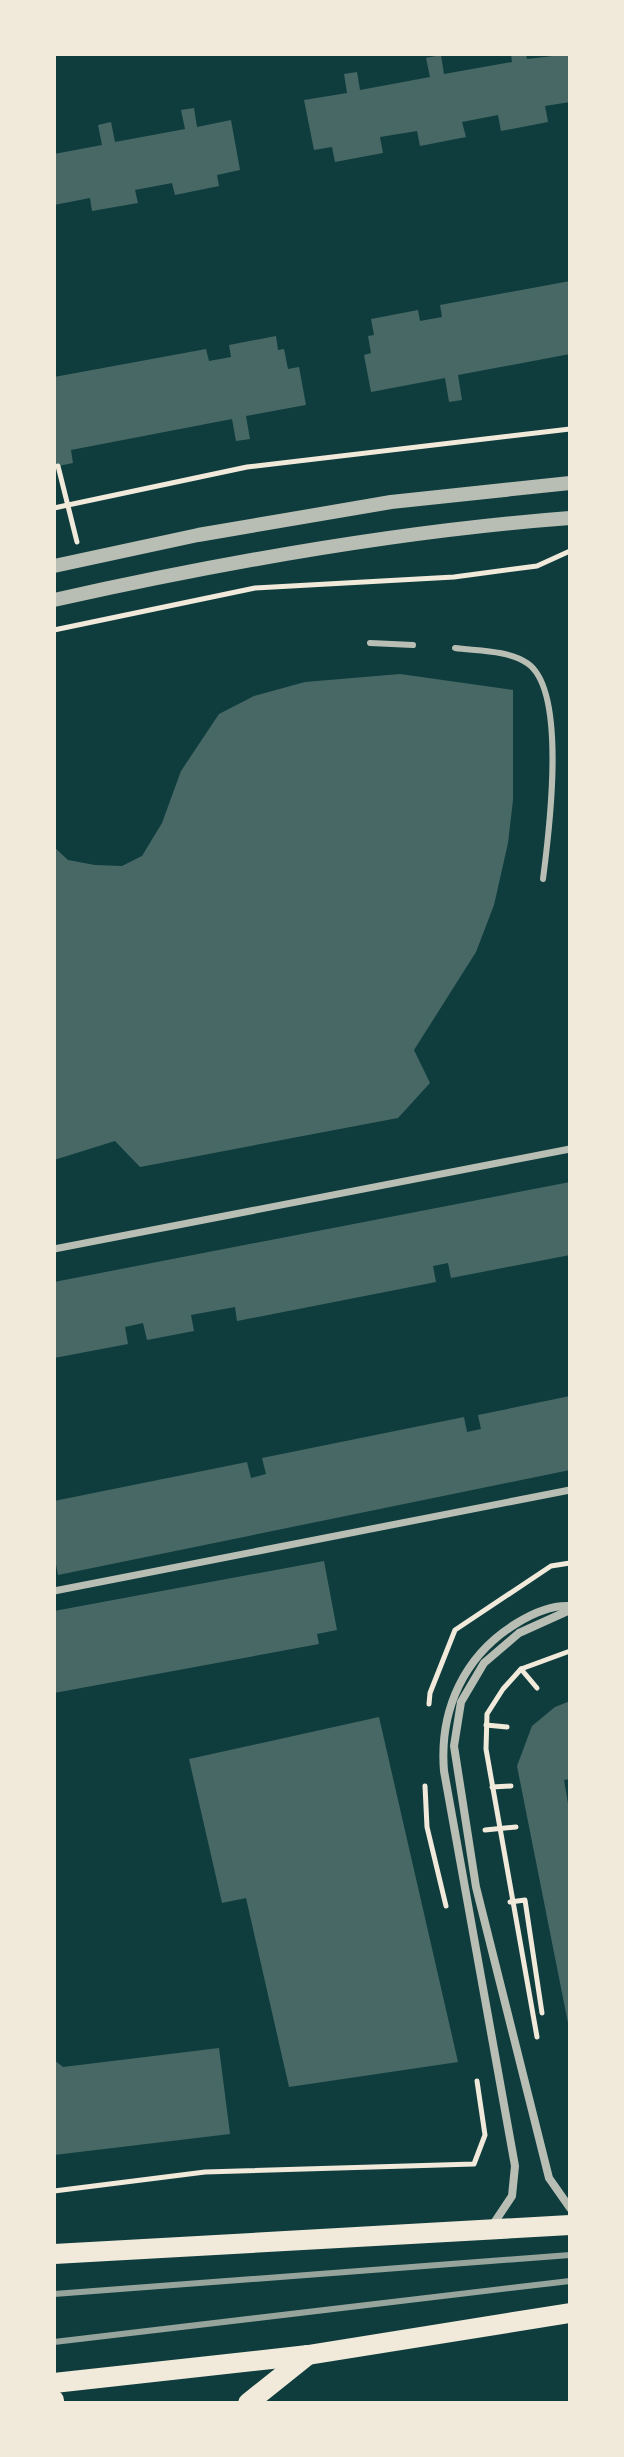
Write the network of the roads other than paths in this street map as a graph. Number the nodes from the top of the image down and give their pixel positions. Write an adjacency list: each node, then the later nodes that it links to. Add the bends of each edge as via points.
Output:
1 (570, 483): 3 (street, via 391,502)
2 (570, 518): 4 (street, via 392,536 204,567)
3 (54, 566)
4 (54, 600)
5 (370, 643): 6 (lane)
6 (413, 645)
7 (455, 648): 8 (lane, via 521,659 538,672 546,687 551,770)
8 (543, 879)
9 (570, 1149): 10 (street)
10 (54, 1249)
11 (570, 1490): 12 (street)
12 (54, 1591)
13 (570, 1608): 14 (street, via 519,1633 484,1663 461,1702 454,1746 476,1887 549,2178); 16 (street, via 525,1618 485,1647 458,1687 444,1734 444,1771 515,2172 507,2207)
14 (570, 2208)
15 (570, 2225): 16 (main road)
16 (488, 2229): 17 (main road)
17 (54, 2254)
18 (570, 2313): 19 (main road)
19 (308, 2355): 20 (main road); 21 (main road)
20 (54, 2383)
21 (248, 2403)

